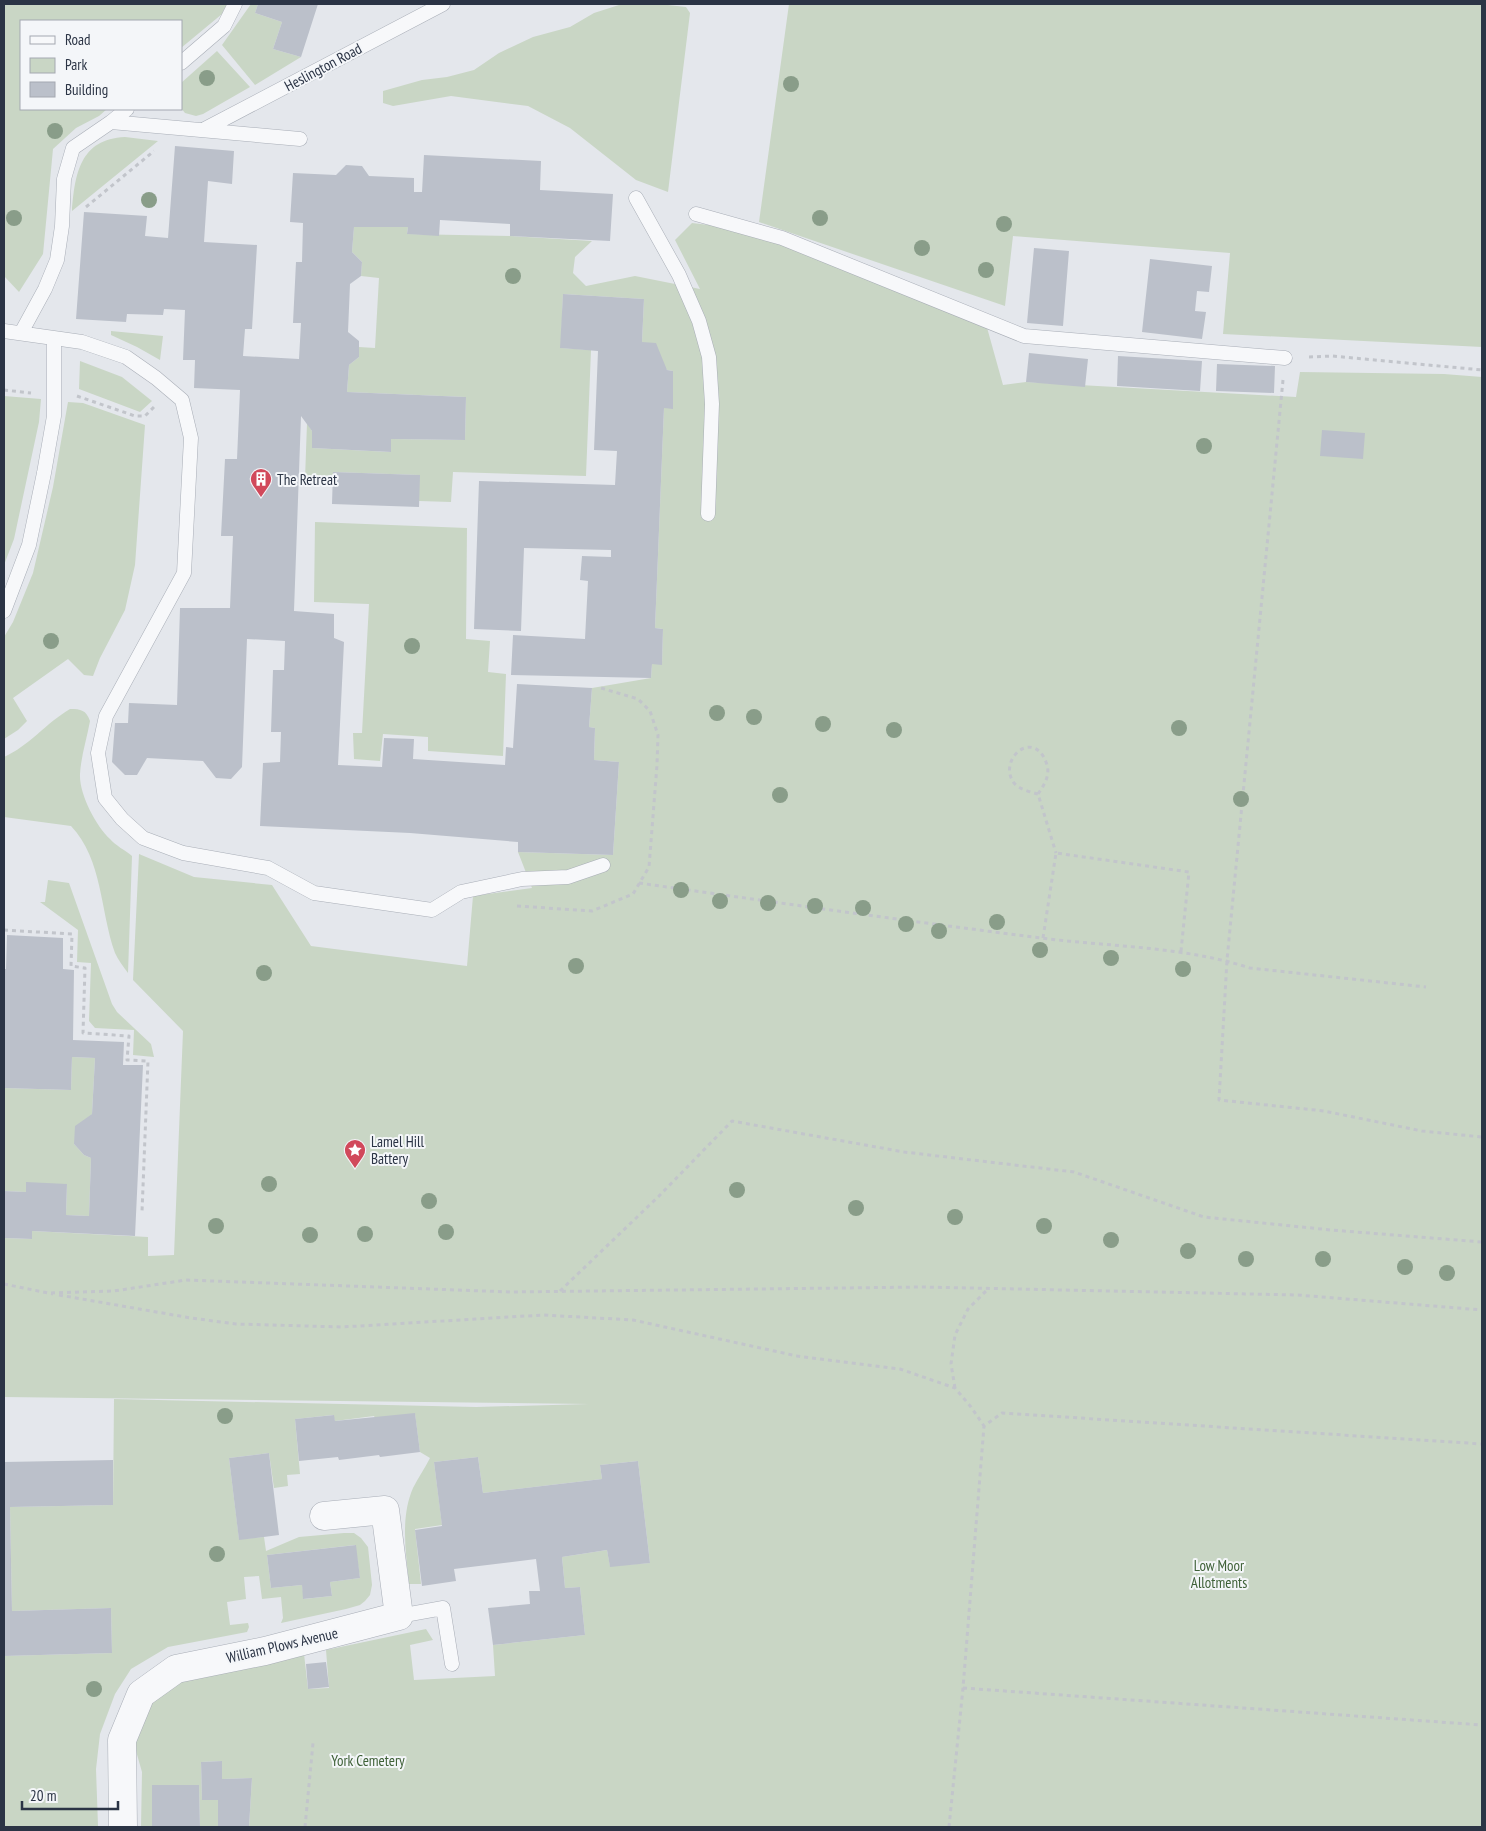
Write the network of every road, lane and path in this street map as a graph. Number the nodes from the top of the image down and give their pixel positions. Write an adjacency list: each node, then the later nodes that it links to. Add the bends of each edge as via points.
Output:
1 (235, 4): 3 (lane, via 224,26)
2 (443, 4): 7 (lane, Heslington Road)
3 (182, 62)
4 (126, 110): 5 (lane)
5 (111, 122): 6 (lane); 11 (lane, via 73,148 64,179)
6 (182, 128): 7 (lane); 11 (path)
7 (203, 130): 8 (lane)
8 (300, 139)
9 (636, 198): 20 (lane, via 679,275 709,357 712,404)
10 (696, 214): 15 (lane, via 782,238 1024,336)
11 (62, 226): 13 (lane, via 57,260)
12 (4, 331): 13 (lane)
13 (21, 333): 14 (lane)
14 (54, 338): 17 (lane, via 82,342 126,357); 19 (lane)
15 (1285, 358): 16 (path, via 1332,356); 31 (path)
16 (1482, 370)
17 (167, 387): 19 (path, via 145,416 135,416 74,395); 25 (lane, via 182,400 191,438 184,574 106,716 98,753 105,798 122,819 143,838 191,854 268,868 314,893 432,910 461,892 522,879 568,876)
18 (4, 390): 19 (path)
19 (55, 394): 21 (lane, via 54,416 29,545)
20 (708, 514)
21 (4, 611)
22 (601, 688): 26 (path, via 638,699 650,711 658,735 649,867)
23 (1038, 794): 23 (path, via 1014,783 1010,774 1014,754 1030,746 1038,749 1048,767 1048,778); 24 (path)
24 (1056, 853): 29 (path); 30 (path, via 1189,872)
25 (603, 865)
26 (639, 883): 27 (path, via 633,894 592,912); 29 (path)
27 (509, 905)
28 (4, 930): 34 (path, via 72,934 71,966 86,968 83,1033 129,1036 128,1060 148,1061)
29 (1043, 938): 30 (path)
30 (1181, 951): 31 (path)
31 (1227, 960): 32 (path, via 1250,968); 33 (path, via 1219,1100 1324,1111 1422,1131)
32 (1426, 987)
33 (1482, 1137)
34 (142, 1212)
35 (1482, 1242): 38 (path, via 1204,1217 1074,1172 904,1152 732,1121)
36 (4, 1284): 39 (path)
37 (988, 1289): 38 (path); 40 (path, via 1298,1295); 41 (path, via 968,1309 955,1335 951,1364)
38 (559, 1291): 39 (path, via 186,1280 114,1291)
39 (51, 1293): 41 (path, via 236,1324 342,1327 543,1315 633,1320 796,1356 900,1369)
40 (1482, 1310)
41 (955, 1388): 42 (path)
42 (984, 1426): 43 (path, via 1002,1413); 47 (path)
43 (1482, 1444)
44 (324, 1516): 45 (street, via 385,1510)
45 (399, 1616): 46 (lane, via 443,1608); 50 (street, William Plows Avenue, via 265,1651 176,1669 141,1694 122,1740)
46 (452, 1664)
47 (962, 1688): 48 (path); 52 (path)
48 (1482, 1725)
49 (313, 1743): 51 (path)
50 (123, 1827)
51 (305, 1827)
52 (948, 1827)

